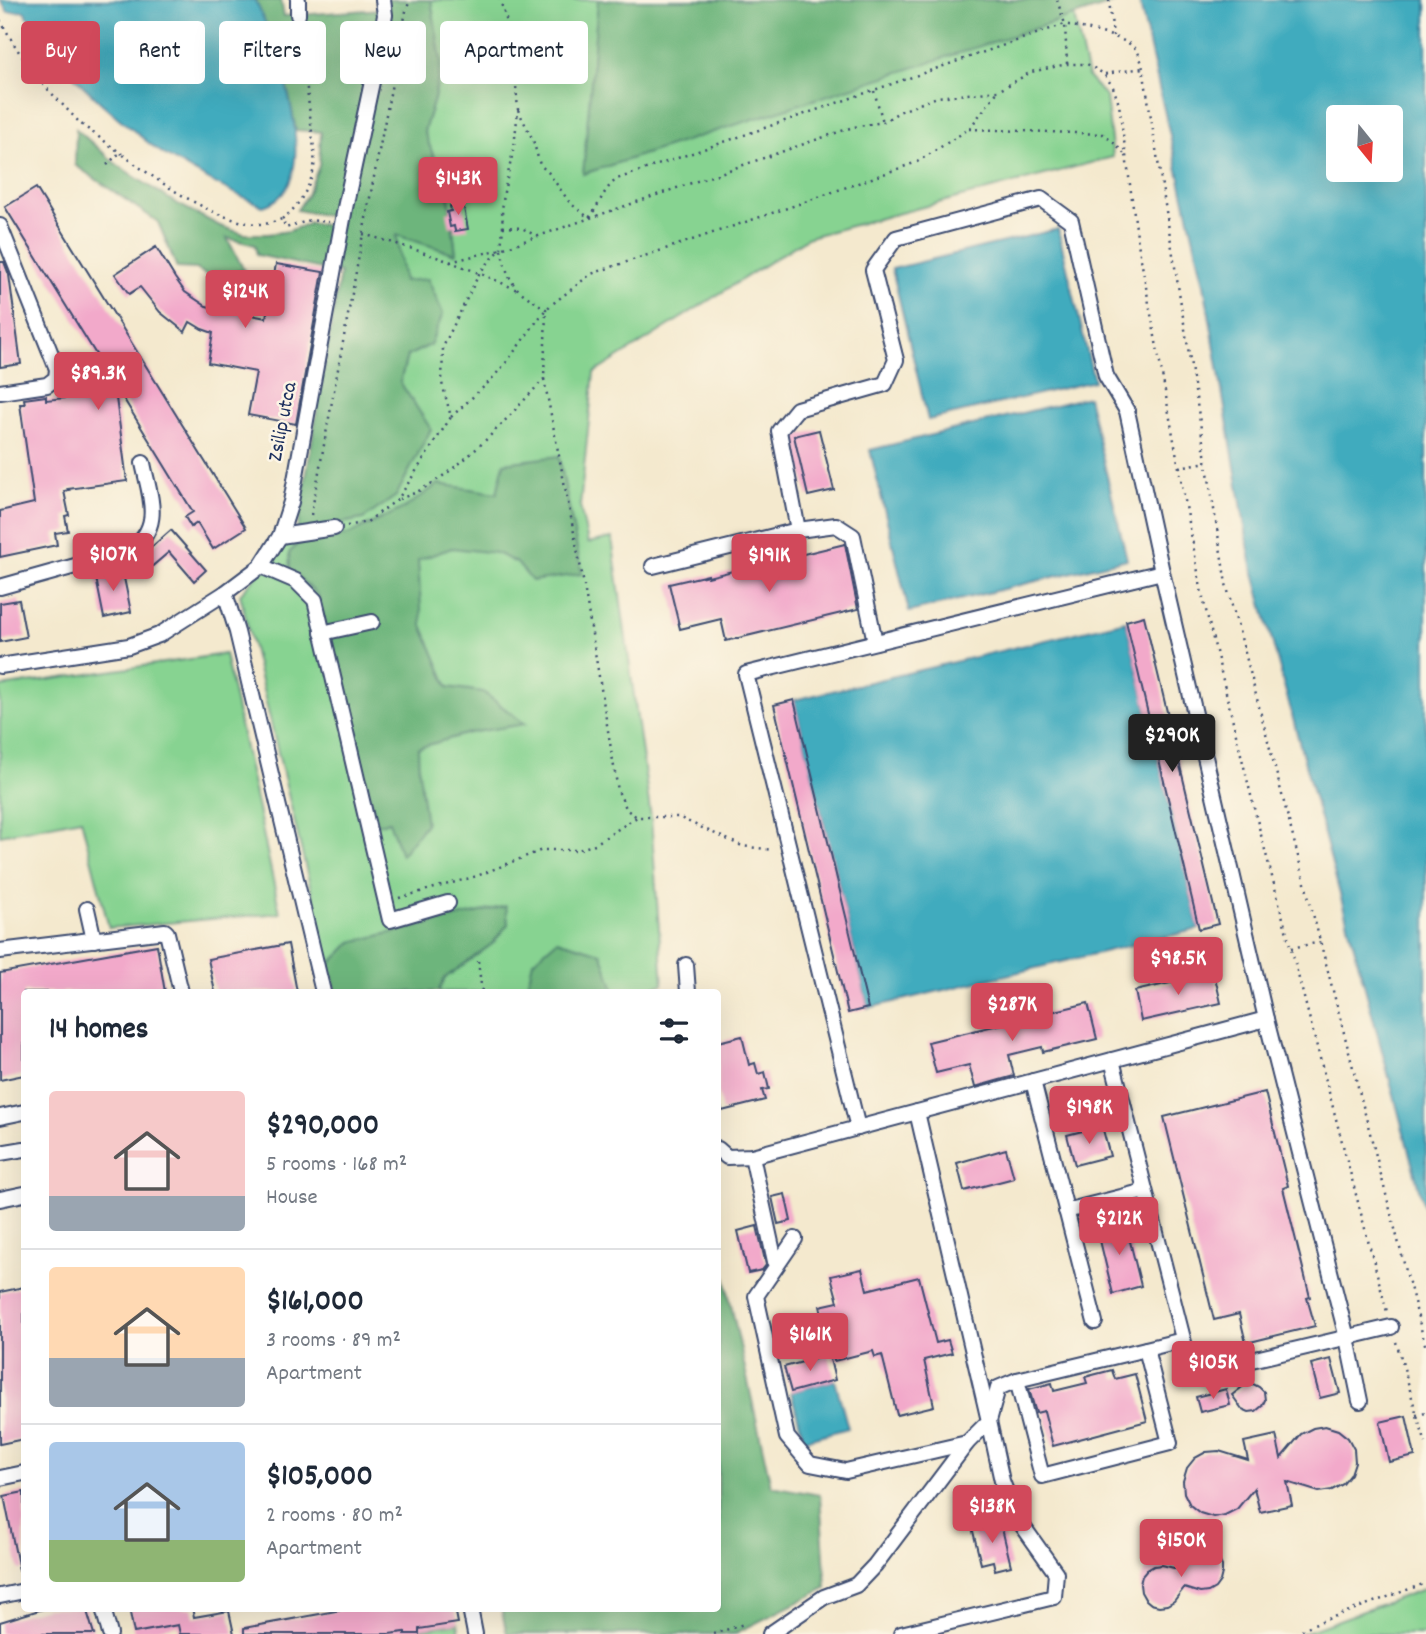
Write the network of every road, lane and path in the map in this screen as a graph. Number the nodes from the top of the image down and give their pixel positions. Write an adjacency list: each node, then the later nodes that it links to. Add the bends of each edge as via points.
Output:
1 (383, 0): 23 (street, Zsilip utca, via 379,49)
2 (410, 0): 26 (path)
3 (500, 0): 15 (path, via 511,35)
4 (1057, 0): 8 (path)
5 (1109, 0): 9 (path)
6 (298, 8): 22 (path, via 314,167 297,205)
7 (0, 20): 18 (path, via 38,79 81,124)
8 (1065, 24): 9 (path); 10 (path); 13 (path)
9 (1113, 36): 11 (path, via 1134,48)
10 (1067, 64): 12 (path, via 1087,64); 14 (path, via 1031,72)
11 (1143, 68): 12 (path); 36 (path)
12 (1104, 74): 19 (path, via 1119,104)
13 (874, 90): 16 (path); 21 (path, via 617,178)
14 (998, 91): 16 (path, via 937,97); 17 (path)
15 (518, 110): 21 (path, via 540,165 570,203); 25 (path)
16 (883, 122): 21 (path, via 853,127)
17 (969, 129): 19 (path, via 1103,134); 32 (path, via 917,162 591,274)
18 (122, 153): 20 (path); 22 (path, via 167,187 219,214 259,224)
19 (1127, 157): 38 (path)
20 (107, 165)
21 (589, 218): 27 (path)
22 (282, 219): 23 (path, via 286,228 310,220)
23 (342, 224): 43 (street, Zsilip utca, via 291,502)
24 (0, 226): 34 (street, via 57,369 56,378 47,385)
25 (503, 227): 27 (path); 28 (path)
26 (363, 234): 29 (path); 42 (path)
27 (536, 236): 28 (path)
28 (501, 249): 29 (path); 30 (path); 31 (path)
29 (450, 262): 30 (path)
30 (480, 272): 31 (path); 35 (path, via 443,347 442,383)
31 (517, 290): 32 (path)
32 (546, 309): 33 (path); 35 (path, via 505,364)
33 (544, 379): 39 (path, via 478,448 423,489); 53 (path, via 618,791 627,810)
34 (0, 392)
35 (451, 417): 39 (path)
36 (1207, 462): 38 (path); 59 (path, via 1226,584)
37 (143, 463): 47 (street, via 153,513 141,544)
38 (1179, 467): 60 (path, via 1202,594)
39 (398, 499): 40 (path, via 367,522)
40 (334, 528): 42 (street)
41 (798, 530): 45 (street); 46 (street, via 779,430 797,409 884,384 896,360 873,270 896,238 1041,199 1071,221 1106,376 1126,411); 51 (street, via 836,525 853,536)
42 (308, 533): 43 (street)
43 (280, 536): 44 (street, Zsilip utca)
44 (261, 566): 48 (street, Zsilip utca); 50 (street, via 296,581 315,600)
45 (653, 566)
46 (1162, 572): 51 (street); 68 (street)
47 (0, 587)
48 (225, 593): 52 (street, Zsilip utca, via 159,635 130,646); 65 (street)
49 (372, 622): 50 (street)
50 (323, 633): 55 (street)
51 (876, 642): 54 (street, via 746,674)
52 (0, 666)
53 (637, 817): 54 (path, via 678,817 743,846); 55 (path, via 578,850 542,850 477,877)
54 (790, 852): 74 (street)
55 (385, 901): 56 (street, via 390,920)
56 (448, 903)
57 (87, 909): 58 (street)
58 (94, 940): 61 (street); 64 (street, via 165,931)
59 (1321, 942): 60 (path); 89 (path)
60 (1291, 948): 86 (path)
61 (0, 951)
62 (478, 961): 66 (path)
63 (686, 965): 67 (street)
64 (180, 989)
65 (322, 989)
66 (482, 989)
67 (688, 989)
68 (1266, 1019): 69 (street); 87 (street)
69 (1112, 1060): 70 (street); 79 (street)
70 (1032, 1081): 71 (street); 82 (street)
71 (917, 1112): 74 (street); 95 (street)
72 (21, 1113): 73 (street)
73 (0, 1117)
74 (858, 1128): 78 (street)
75 (21, 1150): 77 (street)
76 (721, 1152): 78 (street, via 727,1157)
77 (0, 1153)
78 (752, 1156): 84 (street)
79 (1145, 1191): 82 (street); 88 (street)
80 (21, 1195): 81 (street)
81 (0, 1199)
82 (1066, 1211): 85 (street)
83 (794, 1239): 84 (street)
84 (776, 1266): 96 (street, via 756,1296 787,1437 810,1464 846,1471)
85 (1095, 1322)
86 (1391, 1327): 87 (street); 94 (path)
87 (1347, 1338): 88 (street, via 1192,1374); 92 (street)
88 (1184, 1340): 90 (street)
89 (1426, 1348)
90 (1146, 1349): 91 (street); 91 (street, via 1170,1443 1042,1476)
91 (1017, 1380): 95 (street, via 998,1388)
92 (1360, 1401)
93 (1426, 1413): 94 (path)
94 (1416, 1416): 97 (path)
95 (989, 1421): 96 (street); 110 (street, via 1015,1515 1056,1573 1054,1597)
96 (967, 1443): 109 (street, via 856,1585 824,1597)
97 (1426, 1443)
98 (21, 1474): 99 (street)
99 (0, 1478)
100 (1426, 1583): 111 (path)
101 (21, 1592): 102 (street)
102 (0, 1596)
103 (104, 1612): 106 (street)
104 (471, 1612): 107 (street)
105 (744, 1624): 108 (path)
106 (110, 1634)
107 (475, 1634)
108 (713, 1634)
109 (770, 1634)
110 (901, 1634)
111 (1296, 1634)

